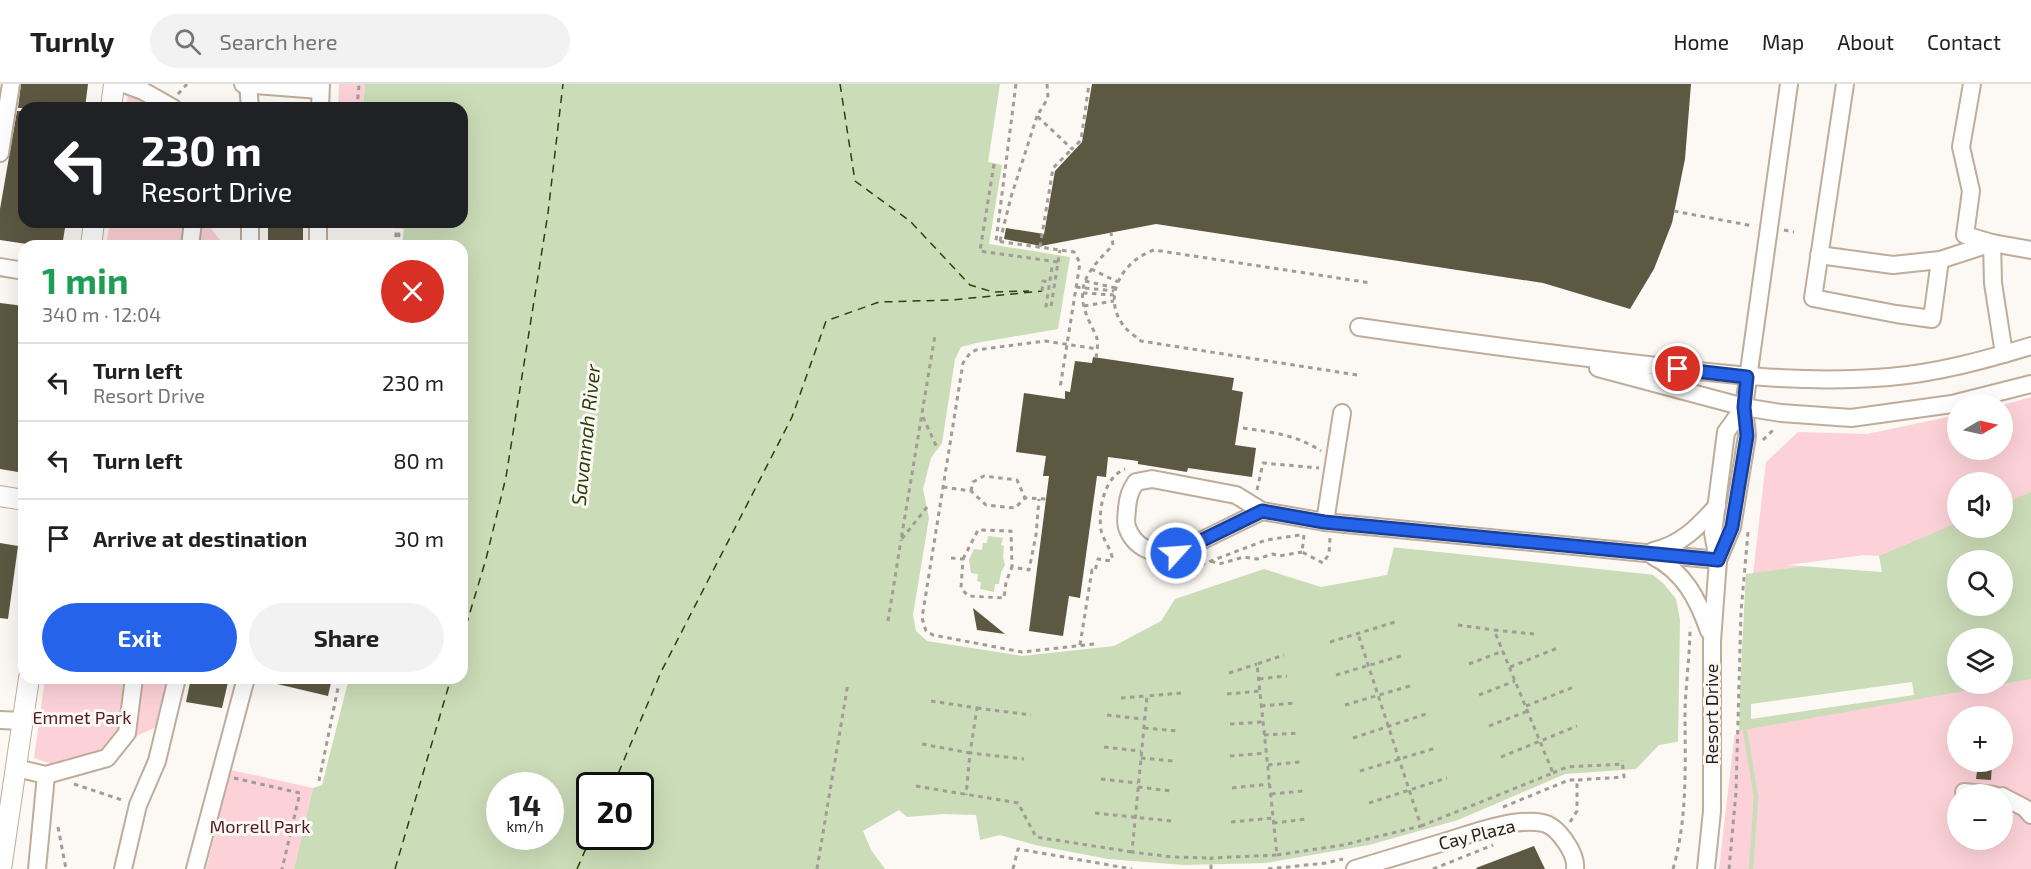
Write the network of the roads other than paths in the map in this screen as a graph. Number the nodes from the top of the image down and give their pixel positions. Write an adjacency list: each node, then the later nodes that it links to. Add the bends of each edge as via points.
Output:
1 (11, 84): 13 (street)
2 (114, 84): 10 (main road)
3 (124, 84): 9 (street)
4 (246, 84): 8 (street); 11 (street)
5 (1789, 84): 24 (street, Resort Drive)
6 (1845, 84): 16 (street)
7 (1972, 84): 14 (street, via 1961,147 1971,191 1965,235)
8 (321, 87): 12 (street)
9 (176, 101)
10 (112, 102)
11 (249, 102)
12 (320, 102)
13 (0, 153)
14 (1992, 243): 15 (street); 17 (street); 23 (street, via 1993,283)
15 (2031, 250)
16 (1819, 255): 17 (street, via 1893,265); 17 (street, via 1813,298 1932,319)
17 (1940, 260)
18 (0, 267): 19 (street)
19 (18, 270)
20 (1359, 327): 22 (street)
21 (2031, 346): 23 (street)
22 (1539, 353): 24 (street); 26 (street)
23 (2004, 354): 24 (street, via 1890,377)
24 (1747, 377): 26 (street, Resort Drive)
25 (2031, 384): 26 (street, via 1952,404 1851,418)
26 (1744, 407): 30 (street, Resort Drive, via 1726,432); 34 (street, Resort Drive, via 1747,436 1732,527)
27 (1342, 412): 32 (street)
28 (0, 496): 29 (main road)
29 (18, 499)
30 (1717, 506): 33 (street, via 1681,540); 34 (street, Resort Drive, via 1713,533)
31 (1262, 511): 31 (street, via 1236,495 1152,479 1136,482 1129,491 1126,525 1137,544 1154,553 1176,553); 32 (street)
32 (1325, 532): 33 (street, via 1384,528)
33 (1646, 553): 34 (street); 35 (street, via 1664,562 1686,582 1697,598)
34 (1718, 560): 35 (street, Resort Drive)
35 (1712, 641): 52 (street, Resort Drive, via 1712,811)
36 (28, 684): 41 (main road)
37 (133, 684): 43 (street, via 127,733 108,758)
38 (176, 684): 48 (street, via 157,761 138,805)
39 (244, 684): 49 (street)
40 (0, 720): 41 (street)
41 (22, 721): 42 (main road)
42 (16, 768): 43 (street); 46 (main road)
43 (46, 775): 47 (street)
44 (2013, 802): 45 (street)
45 (2031, 815)
46 (1, 869)
47 (37, 869)
48 (123, 869)
49 (195, 869)
50 (1355, 869): 51 (street, Cay Plaza, via 1521,823 1545,823 1566,841 1576,861)
51 (1575, 869)
52 (1706, 869)

